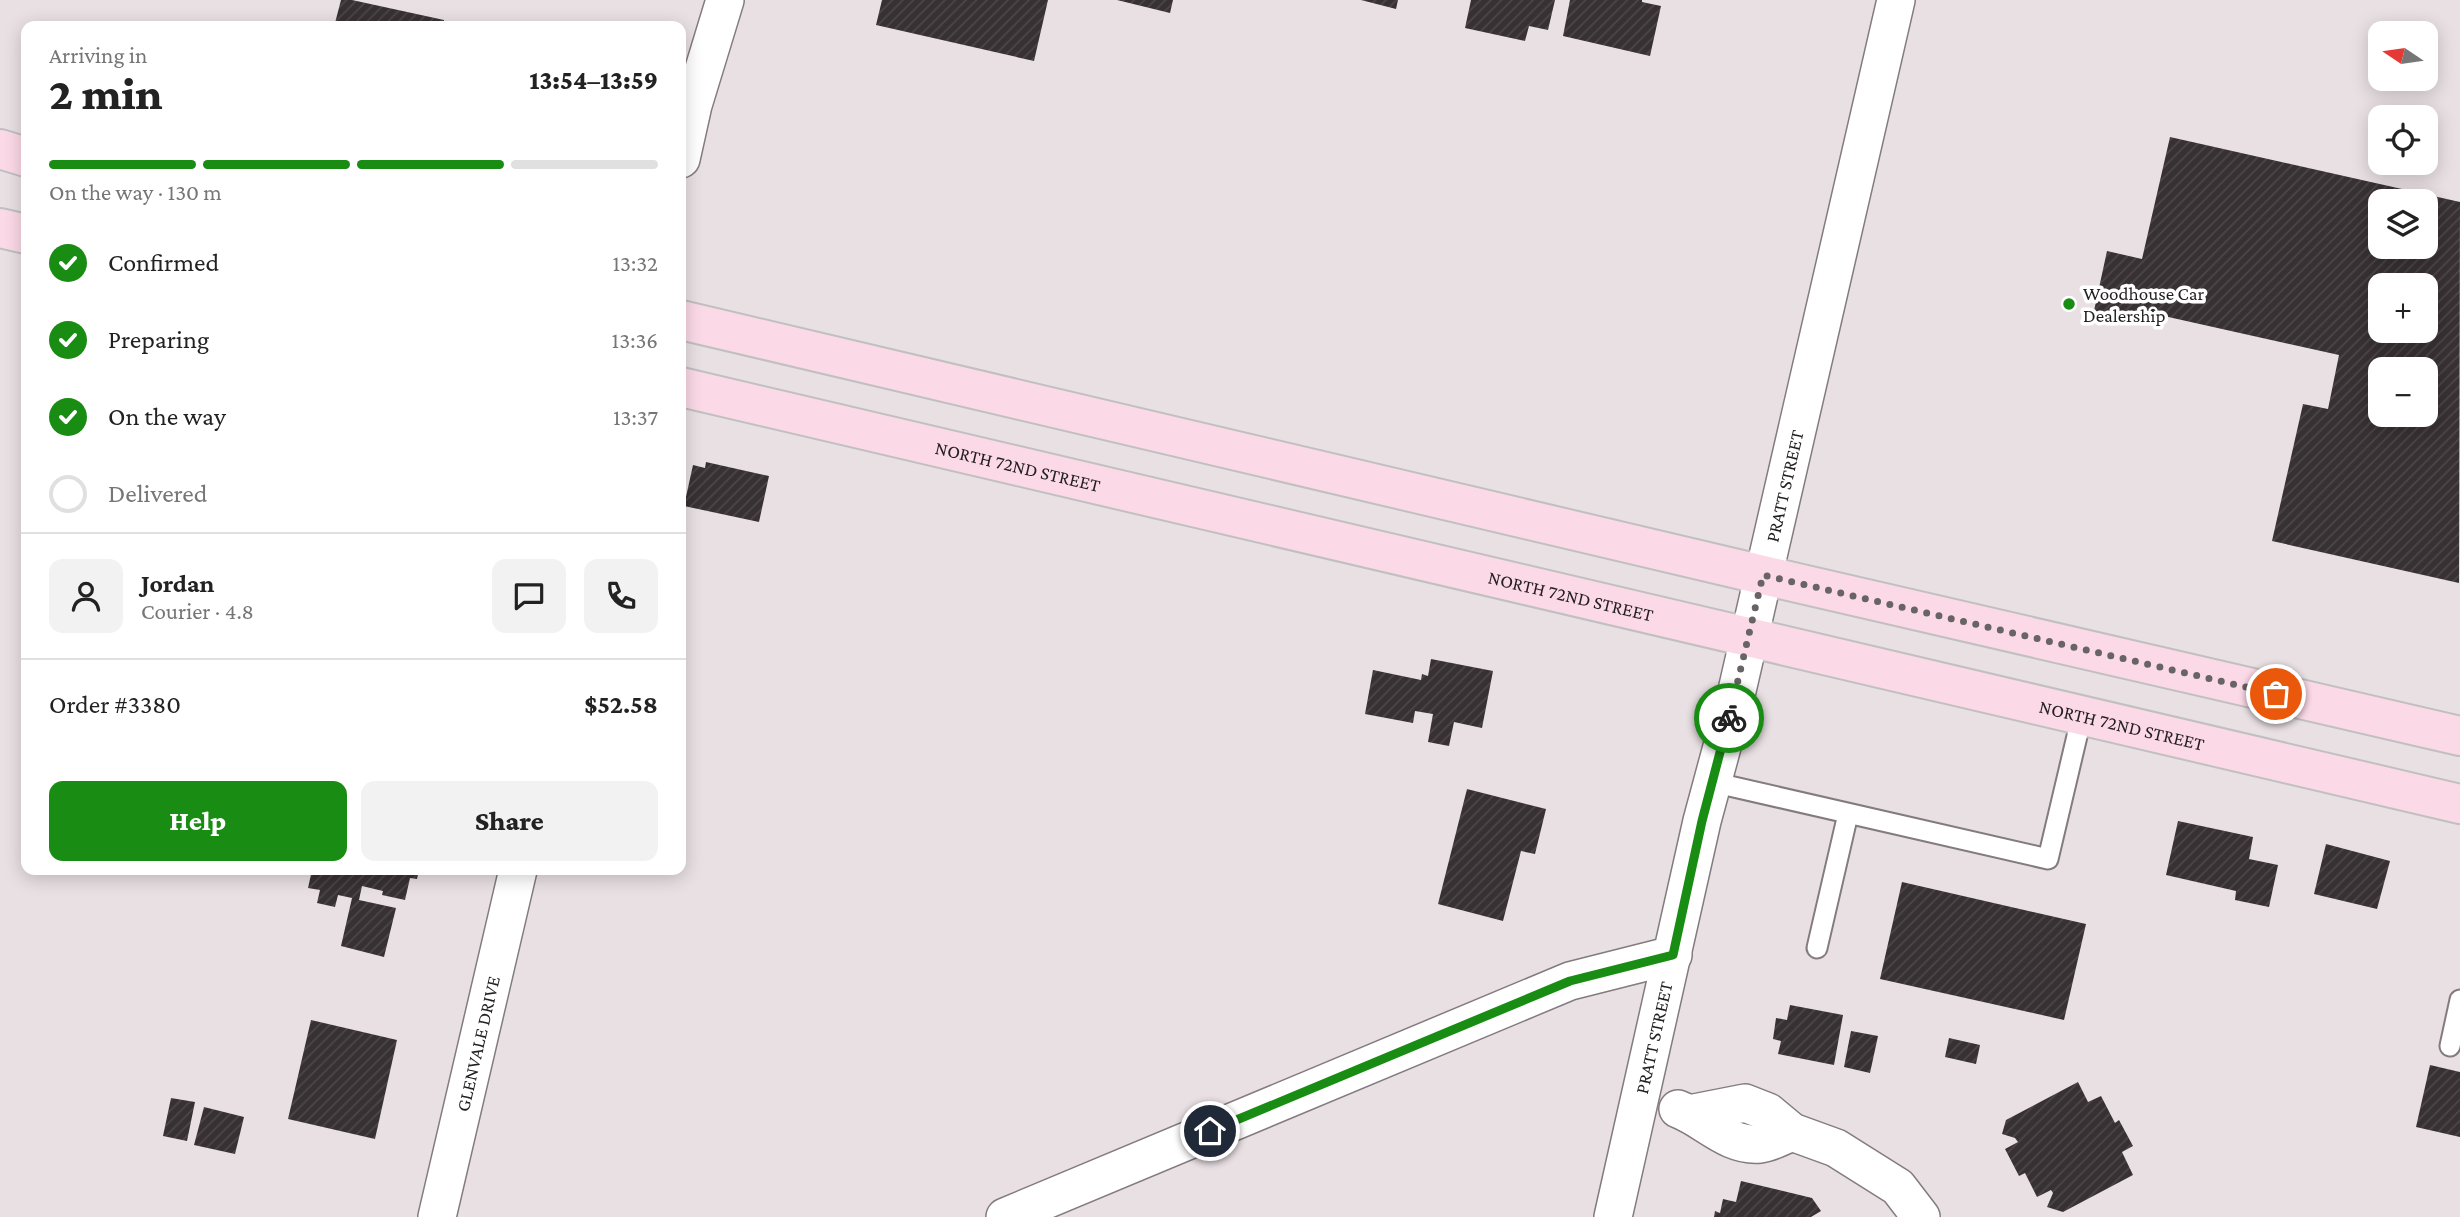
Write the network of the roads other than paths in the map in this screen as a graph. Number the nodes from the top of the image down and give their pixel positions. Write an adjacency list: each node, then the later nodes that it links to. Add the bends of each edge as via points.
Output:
1 (725, 0): 3 (street)
2 (1896, 0): 10 (street, PRATT STREET)
3 (686, 136)
4 (0, 149): 5 (main road)
5 (21, 155)
6 (0, 228): 7 (main road)
7 (21, 233)
8 (686, 321): 10 (main road)
9 (686, 388): 11 (main road, NORTH 72ND STREET)
10 (1763, 575): 11 (street, PRATT STREET); 13 (main road)
11 (1749, 637): 12 (main road, NORTH 72ND STREET); 14 (street, PRATT STREET)
12 (2082, 715): 15 (main road, NORTH 72ND STREET); 16 (lane, via 2048,859)
13 (2460, 736)
14 (1712, 782): 16 (lane); 19 (street, PRATT STREET)
15 (2460, 804)
16 (1848, 814): 18 (lane)
17 (517, 875): 23 (street, GLENVALE DRIVE)
18 (1817, 948)
19 (1673, 955): 22 (street, PRATT STREET); 24 (street, via 1570,981)
20 (2460, 1000): 21 (lane)
21 (2450, 1045)
22 (1640, 1096): 25 (street, PRATT STREET); 26 (street, via 1689,1114 1731,1140 1760,1144 1792,1132 1836,1148 1898,1187)
23 (438, 1217)
24 (1005, 1217)
25 (1613, 1217)
26 (1921, 1217)

